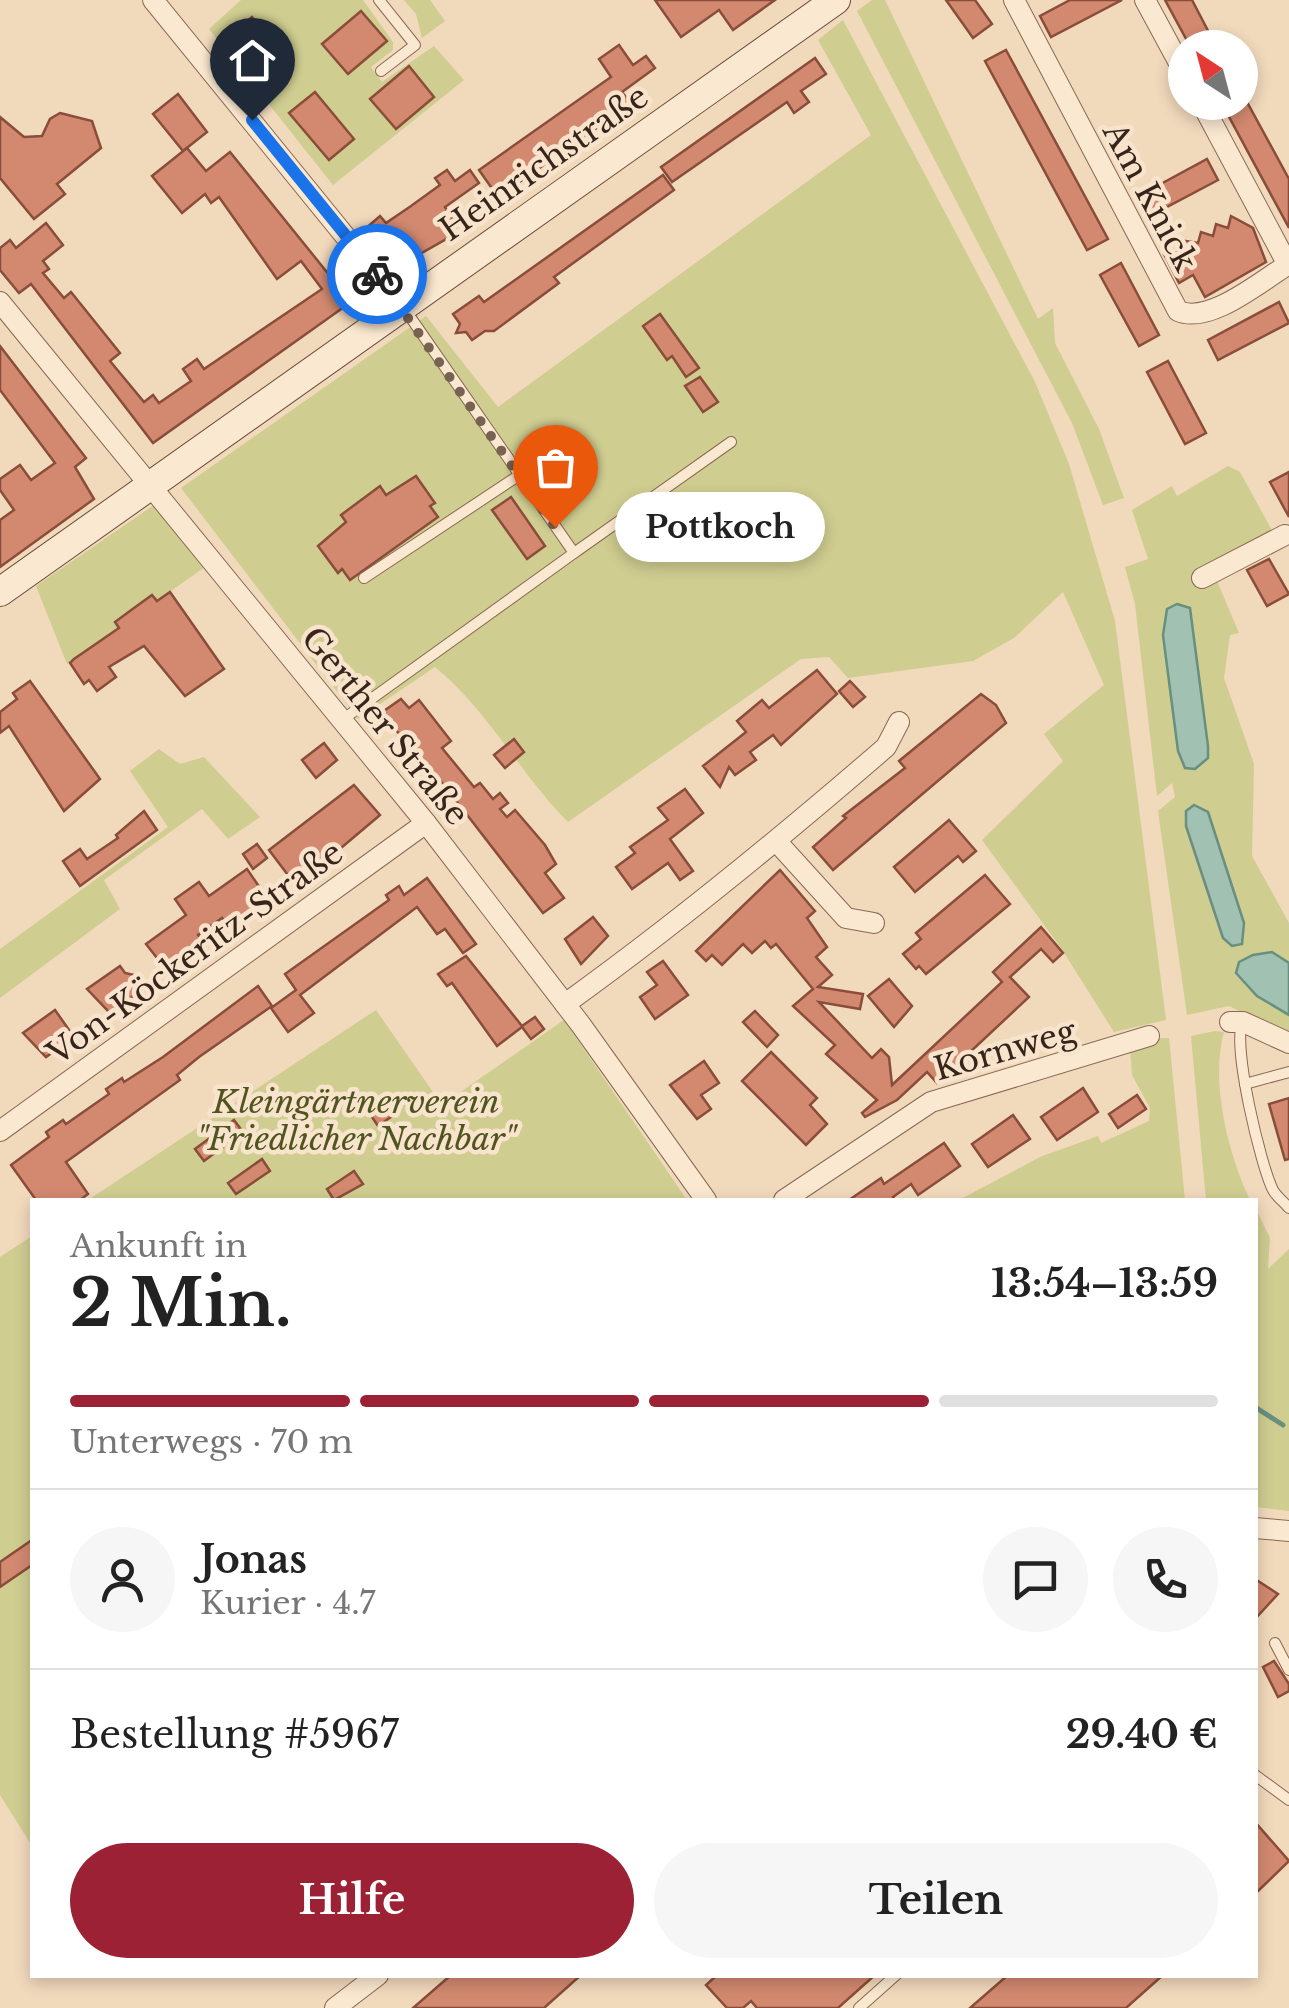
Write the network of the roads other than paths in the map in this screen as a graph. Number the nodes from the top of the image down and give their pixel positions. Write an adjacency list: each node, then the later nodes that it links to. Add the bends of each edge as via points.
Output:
1 (153, 0): 11 (street)
2 (380, 0): 7 (lane, via 415,44)
3 (1145, 0): 6 (street)
4 (834, 2): 11 (street, Heinrichstraße)
5 (1022, 3): 9 (street, Am Knick, via 1178,311 1212,309)
6 (1168, 43)
7 (381, 71)
8 (1211, 120): 9 (street)
9 (1289, 264)
10 (0, 302): 14 (street, Gerther Straße)
11 (402, 306): 13 (lane); 14 (street, Heinrichstraße)
12 (731, 442): 16 (lane)
13 (518, 476): 16 (lane); 17 (lane)
14 (152, 486): 19 (street, Heinrichstraße); 20 (street, Gerther Straße)
15 (1288, 537): 18 (street)
16 (574, 553): 20 (lane)
17 (364, 578)
18 (1202, 578)
19 (0, 592)
20 (342, 720): 22 (street, Gerther Straße)
21 (899, 722): 23 (street, via 886,747)
22 (426, 823): 25 (street, Gerther Straße); 31 (street, Von-Köckeritz-Straße)
23 (777, 842): 24 (street, via 846,918); 25 (street)
24 (874, 924)
25 (565, 1004): 32 (street, Gerther Straße)
26 (1236, 1022): 28 (street); 30 (lane)
27 (1149, 1036): 33 (street, Kornweg, via 931,1102)
28 (1289, 1043)
29 (1289, 1072): 30 (lane)
30 (1245, 1084): 34 (lane, via 1273,1191)
31 (0, 1131)
32 (705, 1198)
33 (787, 1198)
34 (1289, 1208)
35 (1258, 1528): 36 (street)
36 (1289, 1532)
37 (1275, 1643): 38 (lane)
38 (1289, 1670)
39 (1258, 1777): 40 (lane)
40 (1289, 1800)
41 (374, 1978): 43 (street)
42 (893, 1978): 44 (lane)
43 (335, 2008)
44 (859, 2008)

